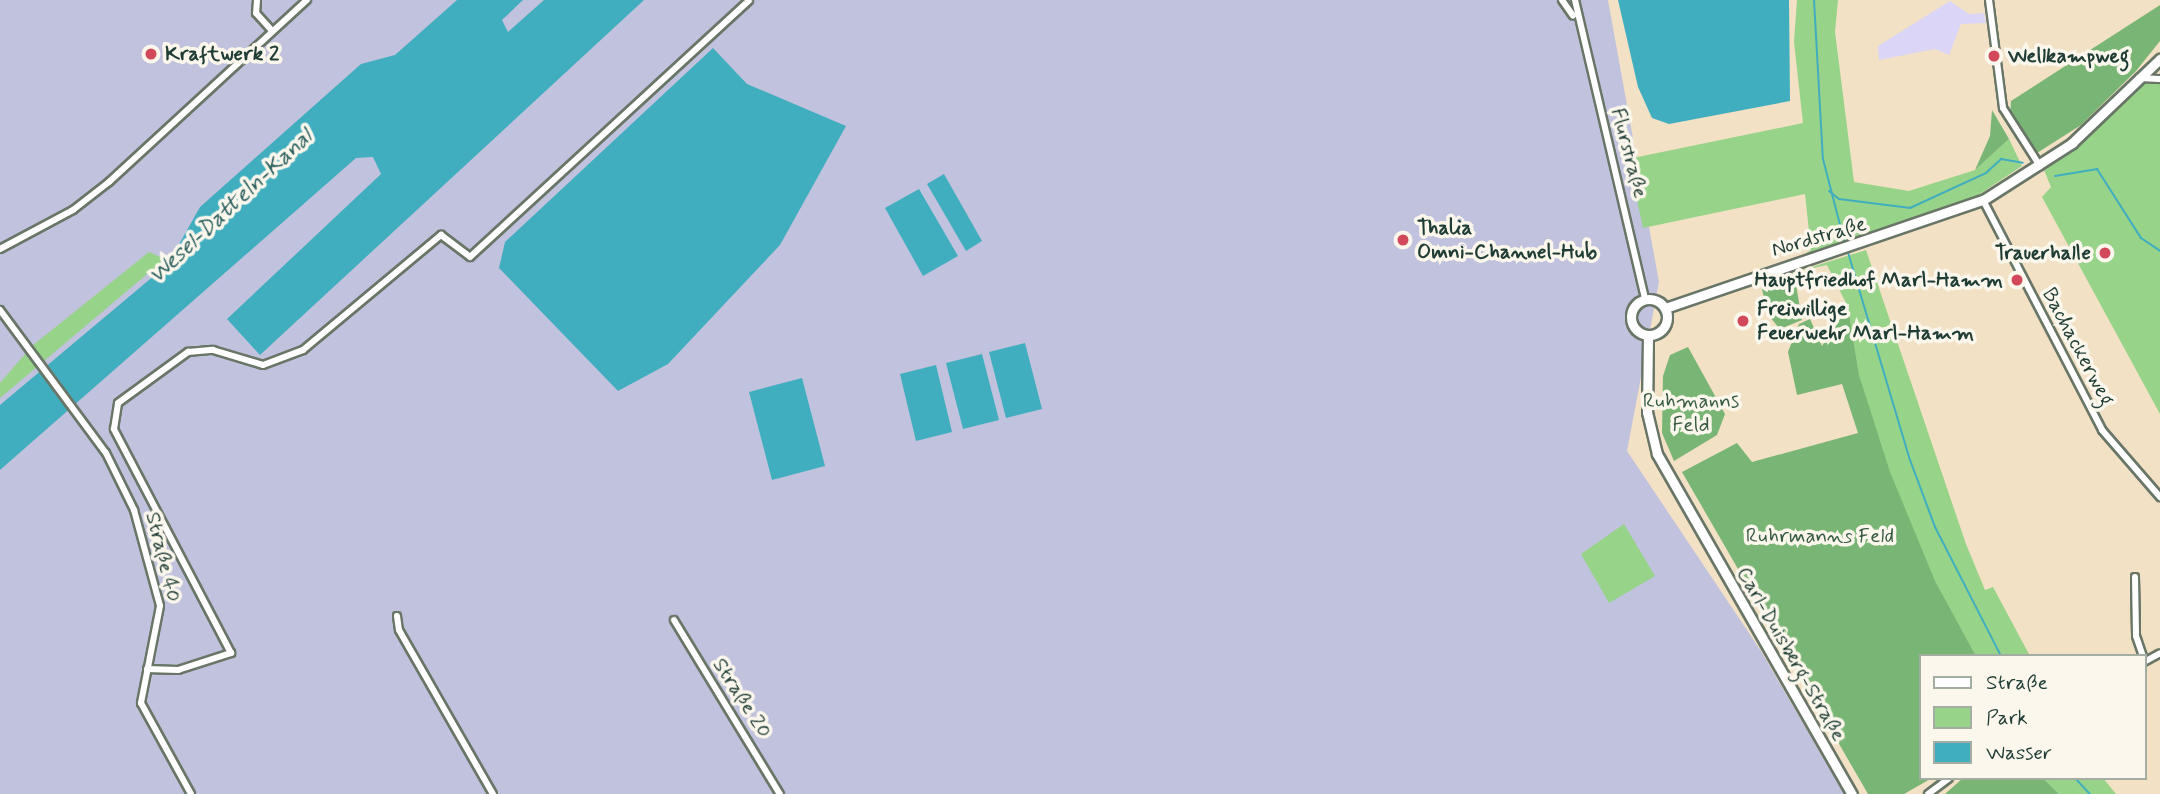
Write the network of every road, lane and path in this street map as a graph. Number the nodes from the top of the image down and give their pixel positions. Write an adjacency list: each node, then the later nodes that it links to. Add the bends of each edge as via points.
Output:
1 (257, 0): 8 (street, via 256,13)
2 (307, 0): 8 (street)
3 (749, 0): 25 (street, via 470,257 441,235 303,350 263,365 213,350 188,352 118,402 114,429 231,653 178,670)
4 (1562, 0): 7 (street)
5 (1575, 0): 7 (street)
6 (1989, 0): 13 (street, via 2003,108)
7 (1574, 17): 16 (street, Flurstraße)
8 (272, 31): 15 (street, via 108,182 73,210)
9 (2160, 51): 11 (main road)
10 (2160, 59): 11 (main road)
11 (2139, 78): 12 (street); 13 (main road, Nordstraße)
12 (2160, 79)
13 (2040, 166): 14 (main road, Nordstraße)
14 (1983, 200): 17 (main road, Nordstraße, via 1864,243 1737,279); 20 (street, Bachackerweg, via 2102,430)
15 (0, 249)
16 (1645, 299): 17 (main road); 19 (main road, via 1630,319)
17 (1665, 308): 19 (main road, via 1664,327)
18 (0, 310): 25 (street, Straße 40, via 15,337 94,437 134,510 156,586 160,619)
19 (1648, 335): 30 (main road, Carl-Duisberg-Straße, via 1647,412 1657,454)
20 (2160, 497)
21 (2136, 577): 24 (street, via 2135,626)
22 (397, 616): 28 (street, via 399,630)
23 (674, 620): 29 (street, Straße 20)
24 (2143, 654)
25 (147, 670): 27 (street, Straße 40, via 141,703)
26 (1946, 780): 31 (street)
27 (191, 794)
28 (493, 794)
29 (780, 794)
30 (1852, 794)
31 (1928, 794)

